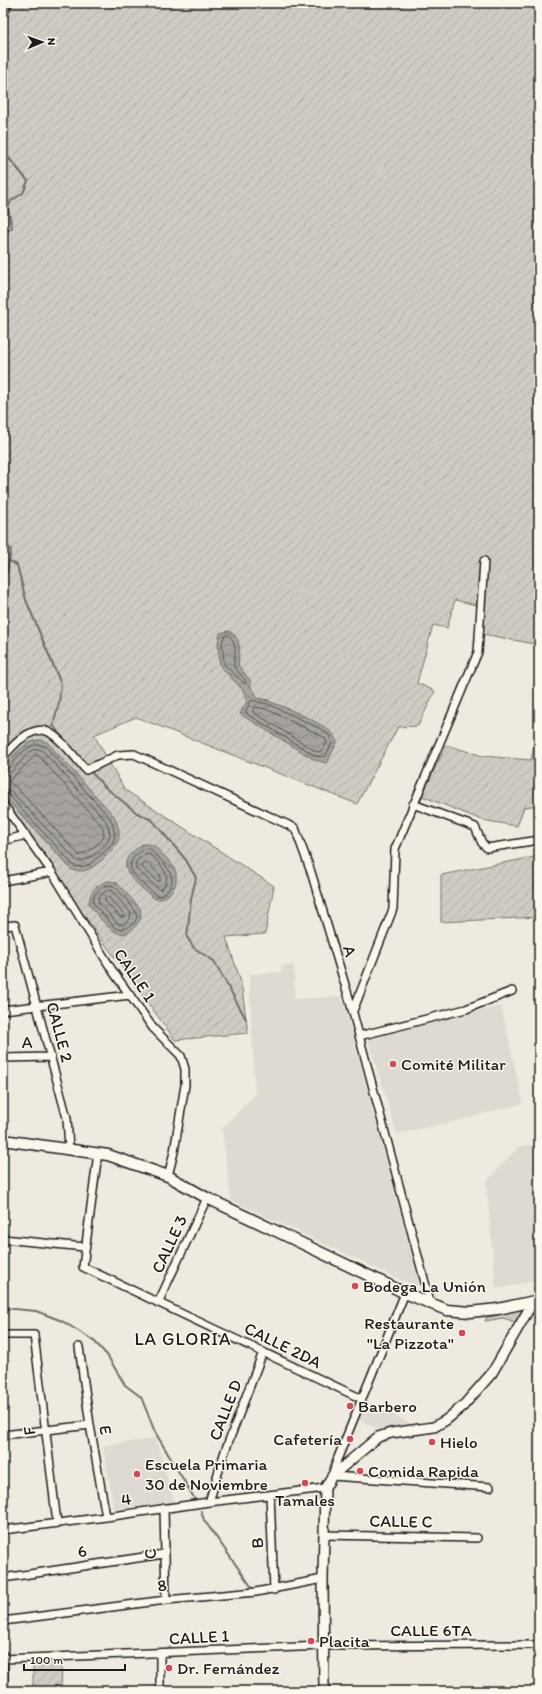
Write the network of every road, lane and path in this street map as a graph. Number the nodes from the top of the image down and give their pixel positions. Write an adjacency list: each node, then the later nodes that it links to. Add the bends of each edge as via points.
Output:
1 (5, 3): 2 (main road)
2 (3, 8)
3 (484, 561): 6 (street, via 478,652)
4 (3, 757): 17 (street, A, via 21,739 33,732 47,731 56,737 86,770 118,754 134,754 295,828 311,872)
5 (3, 804): 7 (street, CALLE 1)
6 (412, 804): 8 (street, via 475,827 487,848); 17 (street, via 395,849 393,909)
7 (26, 835): 9 (street); 10 (street, CALLE 1)
8 (539, 840)
9 (3, 841)
10 (52, 872): 11 (street); 14 (street, CALLE 1)
11 (3, 881)
12 (3, 926): 15 (street, CALLE 2, via 15,924)
13 (512, 991): 18 (street, via 466,1010)
14 (130, 995): 15 (street); 24 (street, CALLE 1, via 153,1028 181,1056 185,1069 180,1119)
15 (37, 1005): 16 (street); 19 (street, CALLE 2)
16 (3, 1010)
17 (352, 1011): 18 (street, A)
18 (359, 1036): 31 (street, A)
19 (51, 1057): 20 (street, A); 22 (street, CALLE 2, via 67,1118)
20 (3, 1058)
21 (3, 1140): 22 (main road)
22 (69, 1148): 23 (main road)
23 (98, 1153): 24 (main road); 27 (street)
24 (168, 1176): 25 (main road)
25 (207, 1198): 28 (main road); 30 (street, CALLE 3)
26 (3, 1239): 27 (street)
27 (85, 1247): 30 (street, CALLE 2DA, via 83,1267)
28 (405, 1293): 31 (main road); 35 (street)
29 (536, 1301): 31 (main road, via 470,1312 447,1310); 39 (street, via 492,1373 463,1406 434,1427 378,1437)
30 (158, 1302): 34 (street, CALLE 2DA)
31 (432, 1304)
32 (3, 1335): 37 (street, F, via 34,1335)
33 (79, 1347): 36 (street, E)
34 (263, 1352): 35 (street, CALLE 2DA); 43 (street, CALLE D, via 225,1451)
35 (362, 1399): 39 (street)
36 (90, 1425): 37 (street); 45 (street, E)
37 (44, 1430): 38 (street); 46 (street, F)
38 (3, 1435)
39 (332, 1476): 40 (street); 41 (street)
40 (490, 1487)
41 (325, 1488): 42 (street, 4); 48 (street)
42 (270, 1495): 43 (street, 4); 53 (street, B)
43 (209, 1502): 44 (street, 4)
44 (164, 1508): 45 (street, 4); 50 (street, C)
45 (106, 1517): 46 (street, 4)
46 (57, 1523): 47 (street, 4)
47 (3, 1530)
48 (324, 1535): 49 (street, CALLE C); 52 (street)
49 (477, 1538)
50 (164, 1554): 51 (street, 6); 54 (street, C)
51 (3, 1578)
52 (323, 1579): 53 (street, 8); 57 (street)
53 (274, 1590): 54 (street, 8)
54 (166, 1600): 55 (street, 8)
55 (3, 1621)
56 (539, 1645): 57 (street, CALLE 6TA)
57 (324, 1646): 58 (street, CALLE 1); 63 (street)
58 (160, 1654): 60 (street, CALLE 1); 62 (street)
59 (3, 1655): 60 (street)
60 (3, 1659): 61 (street)
61 (4, 1691)
62 (160, 1691)
63 (324, 1691)

